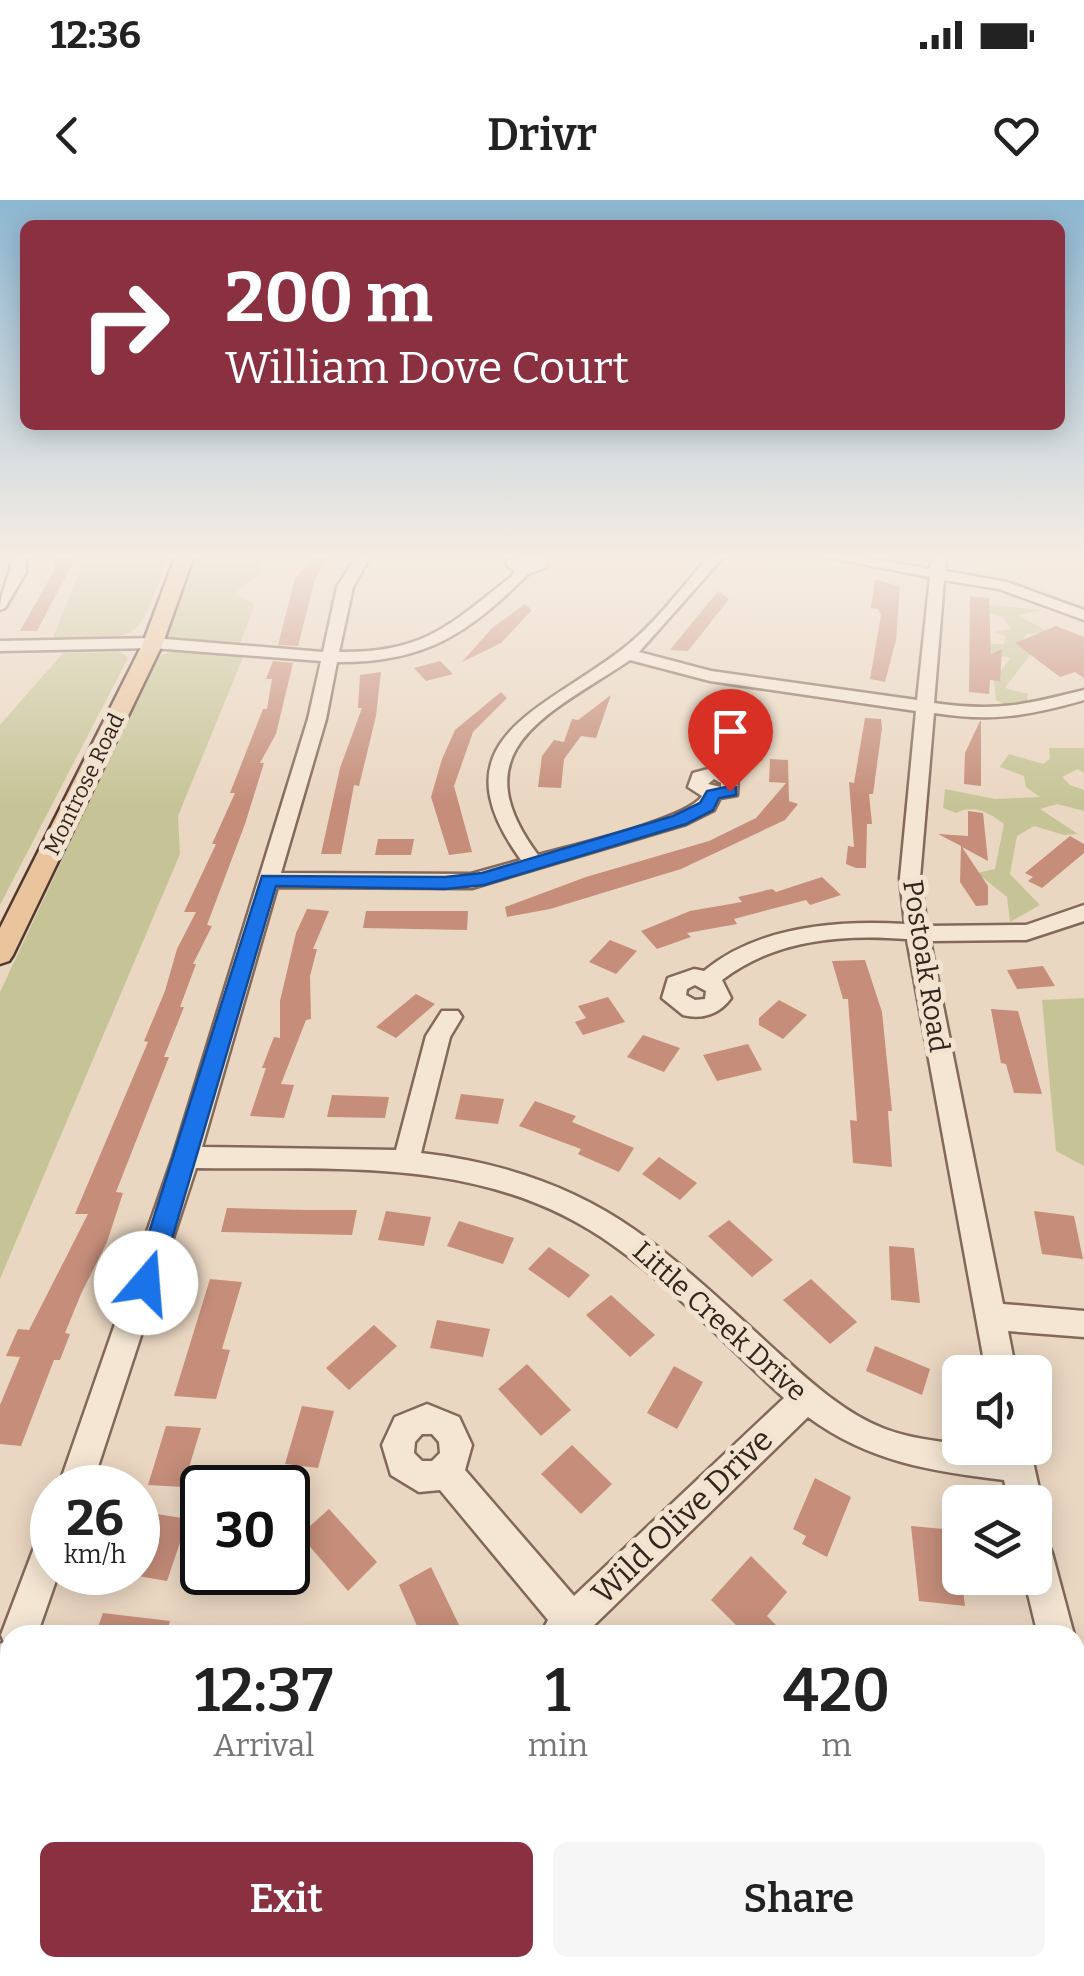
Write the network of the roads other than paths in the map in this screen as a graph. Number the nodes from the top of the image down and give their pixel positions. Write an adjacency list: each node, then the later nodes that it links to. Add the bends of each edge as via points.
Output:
1 (156, 638): 6 (main road, Montrose Road)
2 (334, 638): 9 (street)
3 (438, 638): 9 (street, via 390,655)
4 (642, 638): 8 (street)
5 (931, 638): 11 (street, Postoak Road)
6 (154, 643): 7 (street); 9 (street); 17 (main road, Montrose Road)
7 (0, 646)
8 (627, 654): 11 (street, via 710,676); 13 (street, via 534,716 502,759 499,804)
9 (330, 655): 14 (street)
10 (1084, 696): 11 (street, via 1012,713)
11 (925, 706): 16 (street, Postoak Road, via 910,878)
12 (713, 794): 13 (street, via 706,806 679,820)
13 (534, 864): 14 (street, via 460,882)
14 (269, 880): 20 (street)
15 (1084, 912): 16 (street, via 1005,935)
16 (916, 932): 18 (street, via 801,936 731,962); 22 (street, Postoak Road)
17 (0, 955)
18 (708, 980)
19 (450, 1017): 21 (street, via 438,1036)
20 (186, 1157): 21 (street, Little Creek Drive); 27 (street)
21 (406, 1162): 25 (street, Little Creek Drive, via 532,1186 594,1218 657,1262)
22 (990, 1316): 23 (street); 24 (street, Postoak Road)
23 (1084, 1324)
24 (997, 1355)
25 (806, 1398): 26 (street, Little Creek Drive, via 865,1436); 33 (street, Wild Olive Drive)
26 (942, 1454)
27 (82, 1465)
28 (444, 1470): 32 (street)
29 (34, 1595): 31 (street)
30 (1046, 1595): 34 (street)
31 (23, 1625)
32 (563, 1625)
33 (568, 1625)
34 (1053, 1625)

